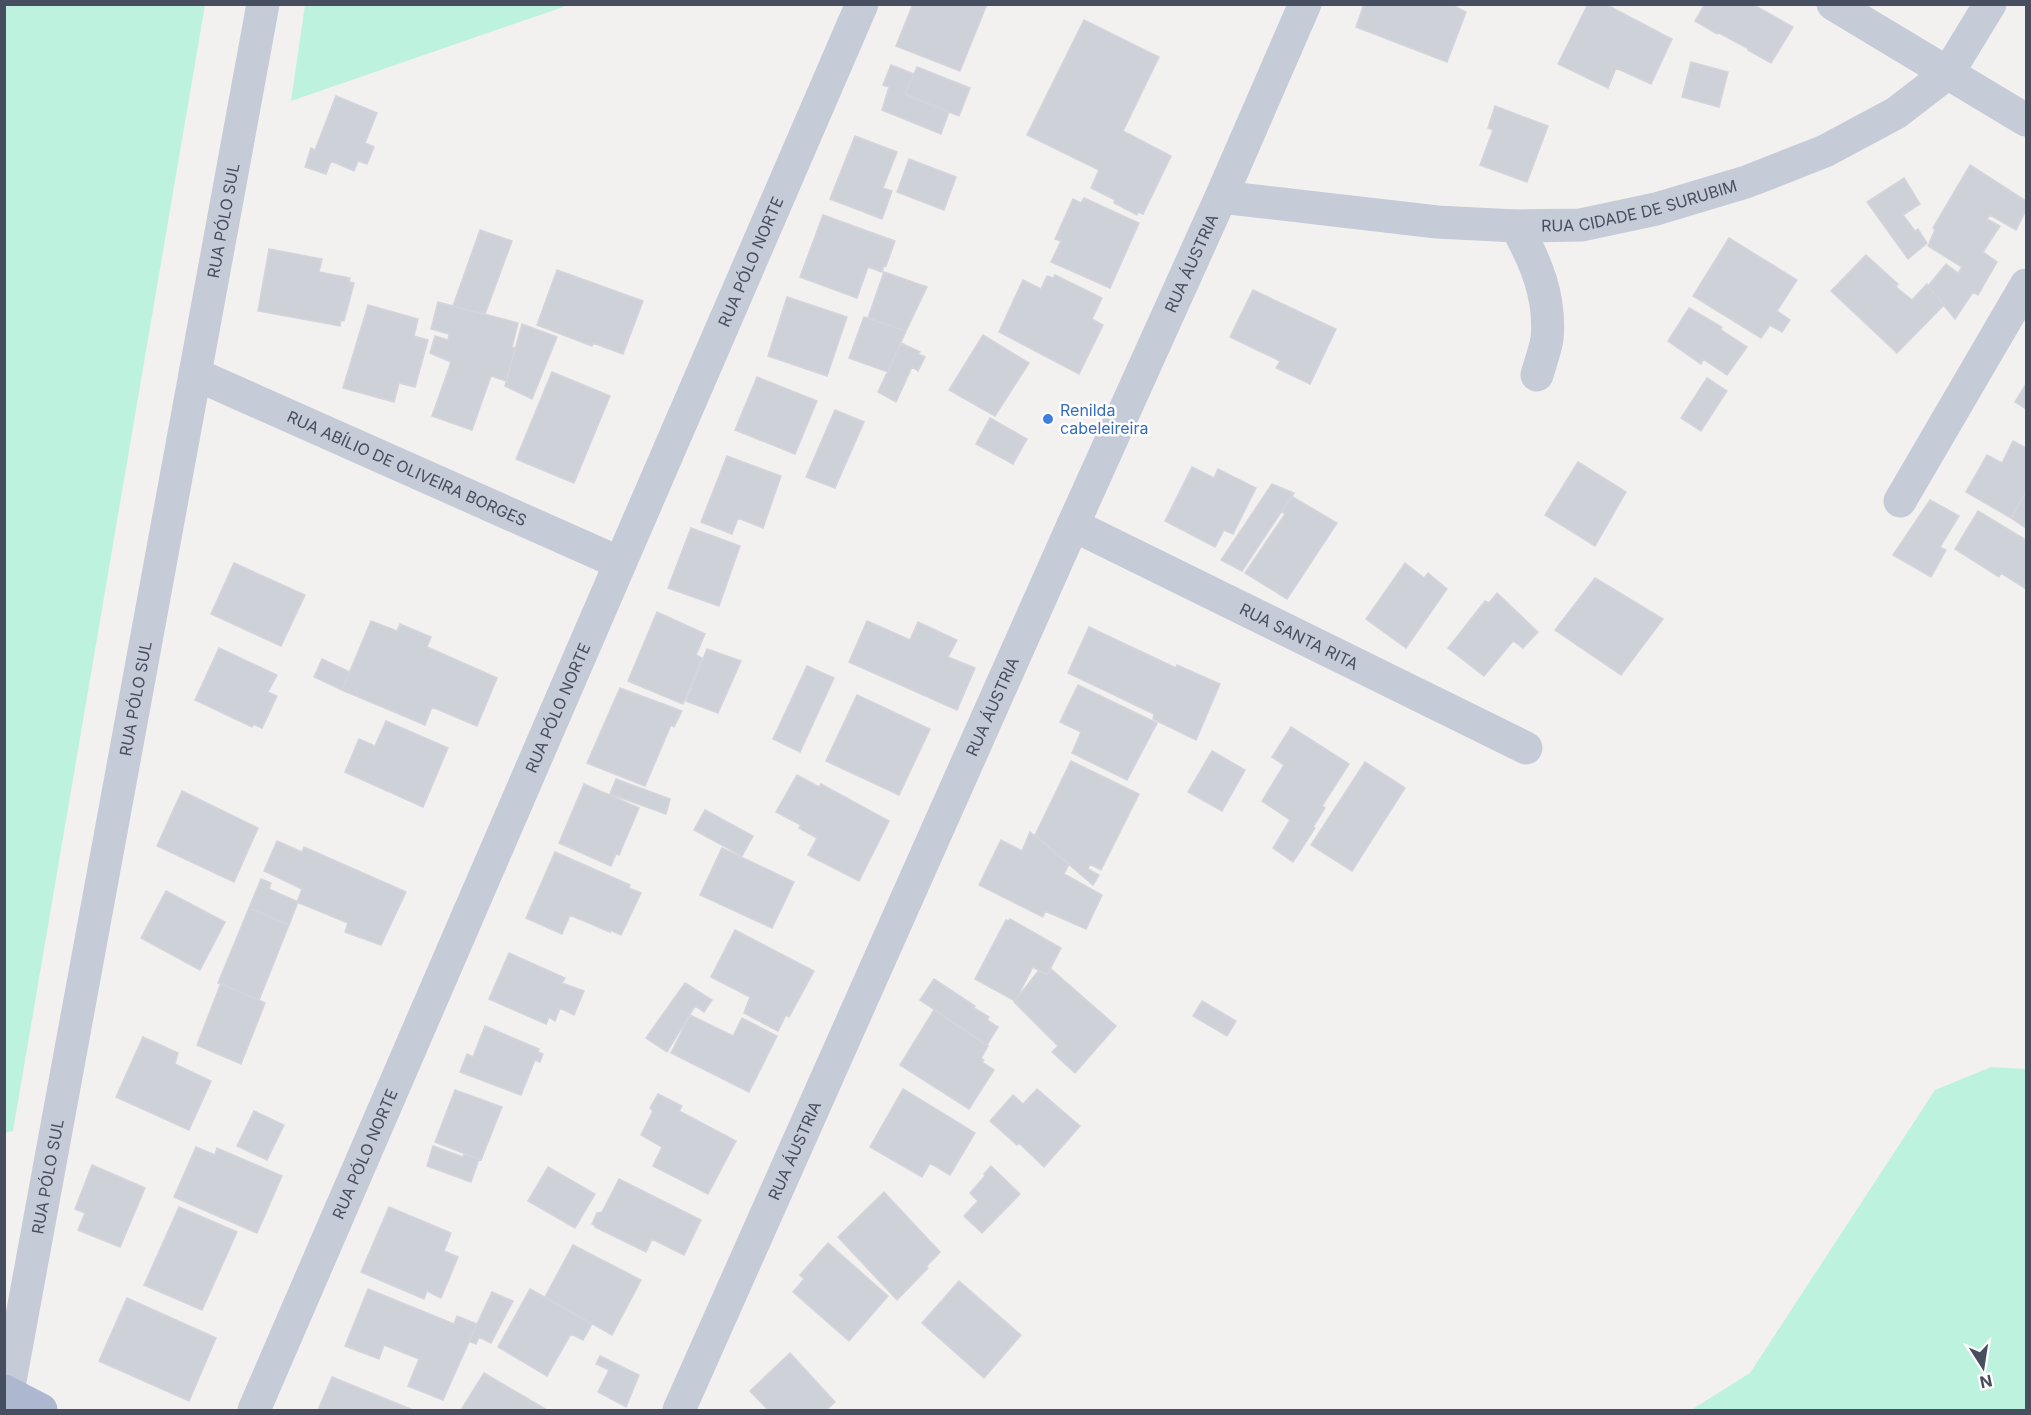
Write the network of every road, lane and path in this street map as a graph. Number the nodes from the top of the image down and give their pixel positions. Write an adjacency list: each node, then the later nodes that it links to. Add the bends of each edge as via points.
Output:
1 (263, 4): 11 (street, RUA PÓLO SUL)
2 (862, 4): 15 (street, RUA PÓLO NORTE)
3 (1305, 4): 8 (street, RUA ÁUSTRIA)
4 (1833, 4): 6 (street)
5 (1990, 4): 6 (street, RUA CIDADE DE SURUBIM)
6 (1948, 73): 7 (street); 9 (street, RUA CIDADE DE SURUBIM, via 1896,113 1825,151 1746,182 1656,209 1581,225)
7 (2026, 120)
8 (1221, 197): 9 (street, RUA CIDADE DE SURUBIM, via 1437,222); 14 (street, RUA ÁUSTRIA)
9 (1516, 226): 12 (street, via 1536,262 1546,298 1547,339)
10 (2026, 285): 13 (street)
11 (195, 374): 15 (street, RUA ABÍLIO DE OLIVEIRA BORGES); 17 (street, RUA PÓLO SUL)
12 (1537, 375)
13 (1900, 501)
14 (1073, 525): 16 (street, RUA SANTA RITA); 20 (street, RUA ÁUSTRIA)
15 (620, 563): 19 (street, RUA PÓLO NORTE)
16 (1526, 748)
17 (6, 1391): 18 (main road)
18 (41, 1410)
19 (254, 1410)
20 (679, 1410)

